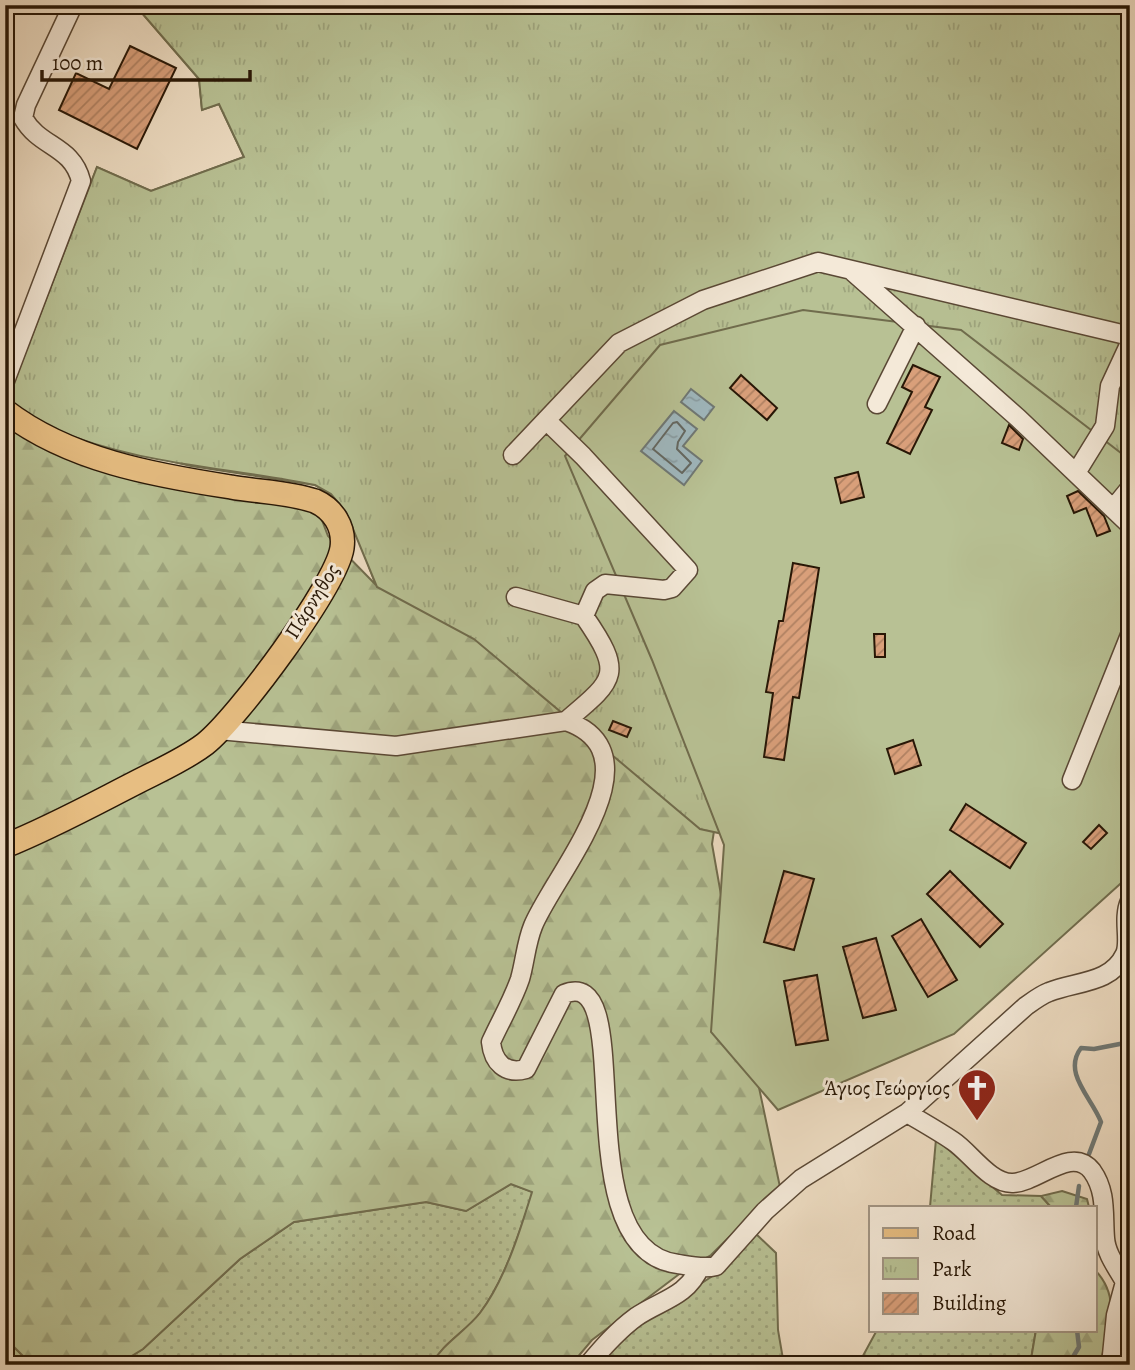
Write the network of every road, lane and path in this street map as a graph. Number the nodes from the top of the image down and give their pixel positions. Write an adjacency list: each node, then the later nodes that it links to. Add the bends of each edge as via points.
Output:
1 (73, 5): 6 (street, via 23,118 30,131 68,155 81,181)
2 (850, 270): 3 (street); 4 (street); 9 (street, via 818,262 703,300 619,343)
3 (916, 326): 7 (street); 11 (street)
4 (1130, 336)
5 (1130, 343): 11 (street, via 1110,386 1105,426)
6 (5, 381)
7 (877, 404)
8 (5, 411): 19 (main road, Πάρνηθος, via 45,437 99,458 153,473 310,499 335,516 342,545 328,581 250,695)
9 (546, 421): 10 (street); 16 (street, via 688,569 672,588 664,590 600,585)
10 (513, 455)
11 (1076, 473): 13 (street)
12 (1130, 488): 13 (street)
13 (1113, 509): 14 (street)
14 (1130, 525)
15 (516, 597): 16 (street)
16 (584, 616): 18 (street, via 606,654 611,674 602,691)
17 (1130, 635): 20 (street)
18 (566, 721): 19 (street, via 396,746); 24 (street, via 583,727 599,745 605,773 596,810 577,852 533,926 519,981 491,1042 498,1064 510,1071 526,1069 564,993 579,992 598,1013 603,1036 606,1137 617,1203 631,1230 659,1258)
19 (219, 730): 21 (main road, Πάρνηθος, via 189,754 53,826)
20 (1072, 780)
21 (5, 846)
22 (1130, 901): 23 (street, via 1124,919 1126,952 1115,968 1098,979 1047,992 1026,1006)
23 (907, 1113): 24 (street, via 801,1179 719,1263); 25 (street, via 955,1142 996,1178 1012,1184 1064,1163 1088,1167 1101,1190 1108,1248)
24 (700, 1267): 26 (street, via 688,1289 637,1316 612,1336)
25 (1128, 1276): 27 (street, via 1116,1315)
26 (588, 1365)
27 (1111, 1365)

